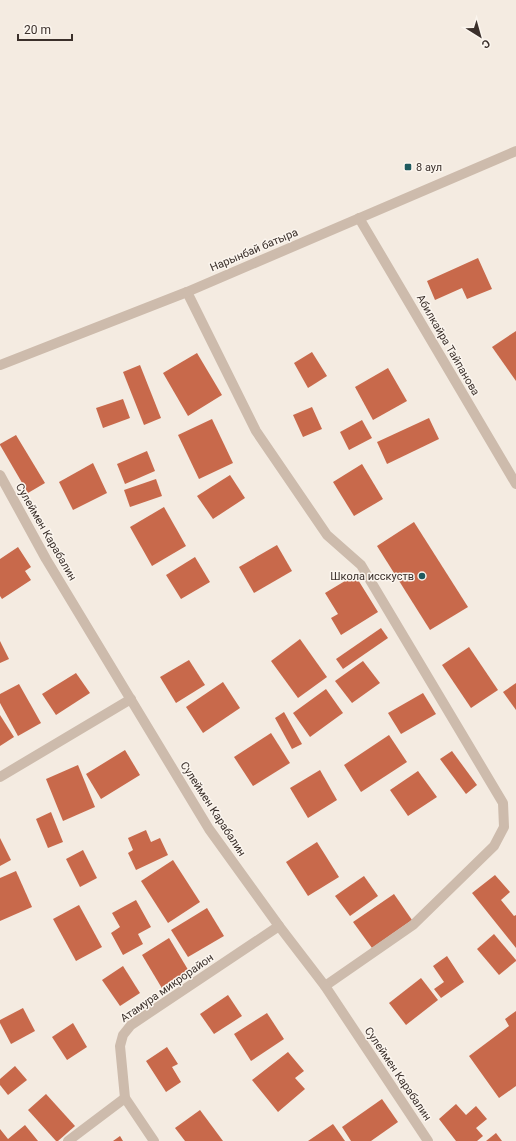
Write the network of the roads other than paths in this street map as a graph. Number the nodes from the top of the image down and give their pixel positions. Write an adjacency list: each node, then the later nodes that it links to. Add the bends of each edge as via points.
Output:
1 (516, 151): 2 (street, Нарынбай батыра)
2 (360, 218): 3 (street, Нарынбай батыра); 6 (street, Абилкайра Тайпанова)
3 (187, 292): 4 (street, Нарынбай батыра); 10 (street, via 256,431 327,535 361,565 503,803 504,827 494,846 413,925)
4 (0, 365)
5 (0, 475): 7 (street, Сулеймен Карабалин, via 46,559)
6 (516, 484)
7 (131, 699): 8 (street); 9 (street, Сулеймен Карабалин, via 209,829)
8 (0, 777)
9 (279, 926): 10 (street, Сулеймен Карабалин); 11 (street, Атамура микрорайон, via 131,1025 123,1035 120,1046)
10 (325, 986): 14 (street, Сулеймен Карабалин)
11 (125, 1098): 12 (street); 13 (street, Атамура микрорайон)
12 (68, 1141)
13 (154, 1141)
14 (428, 1141)

